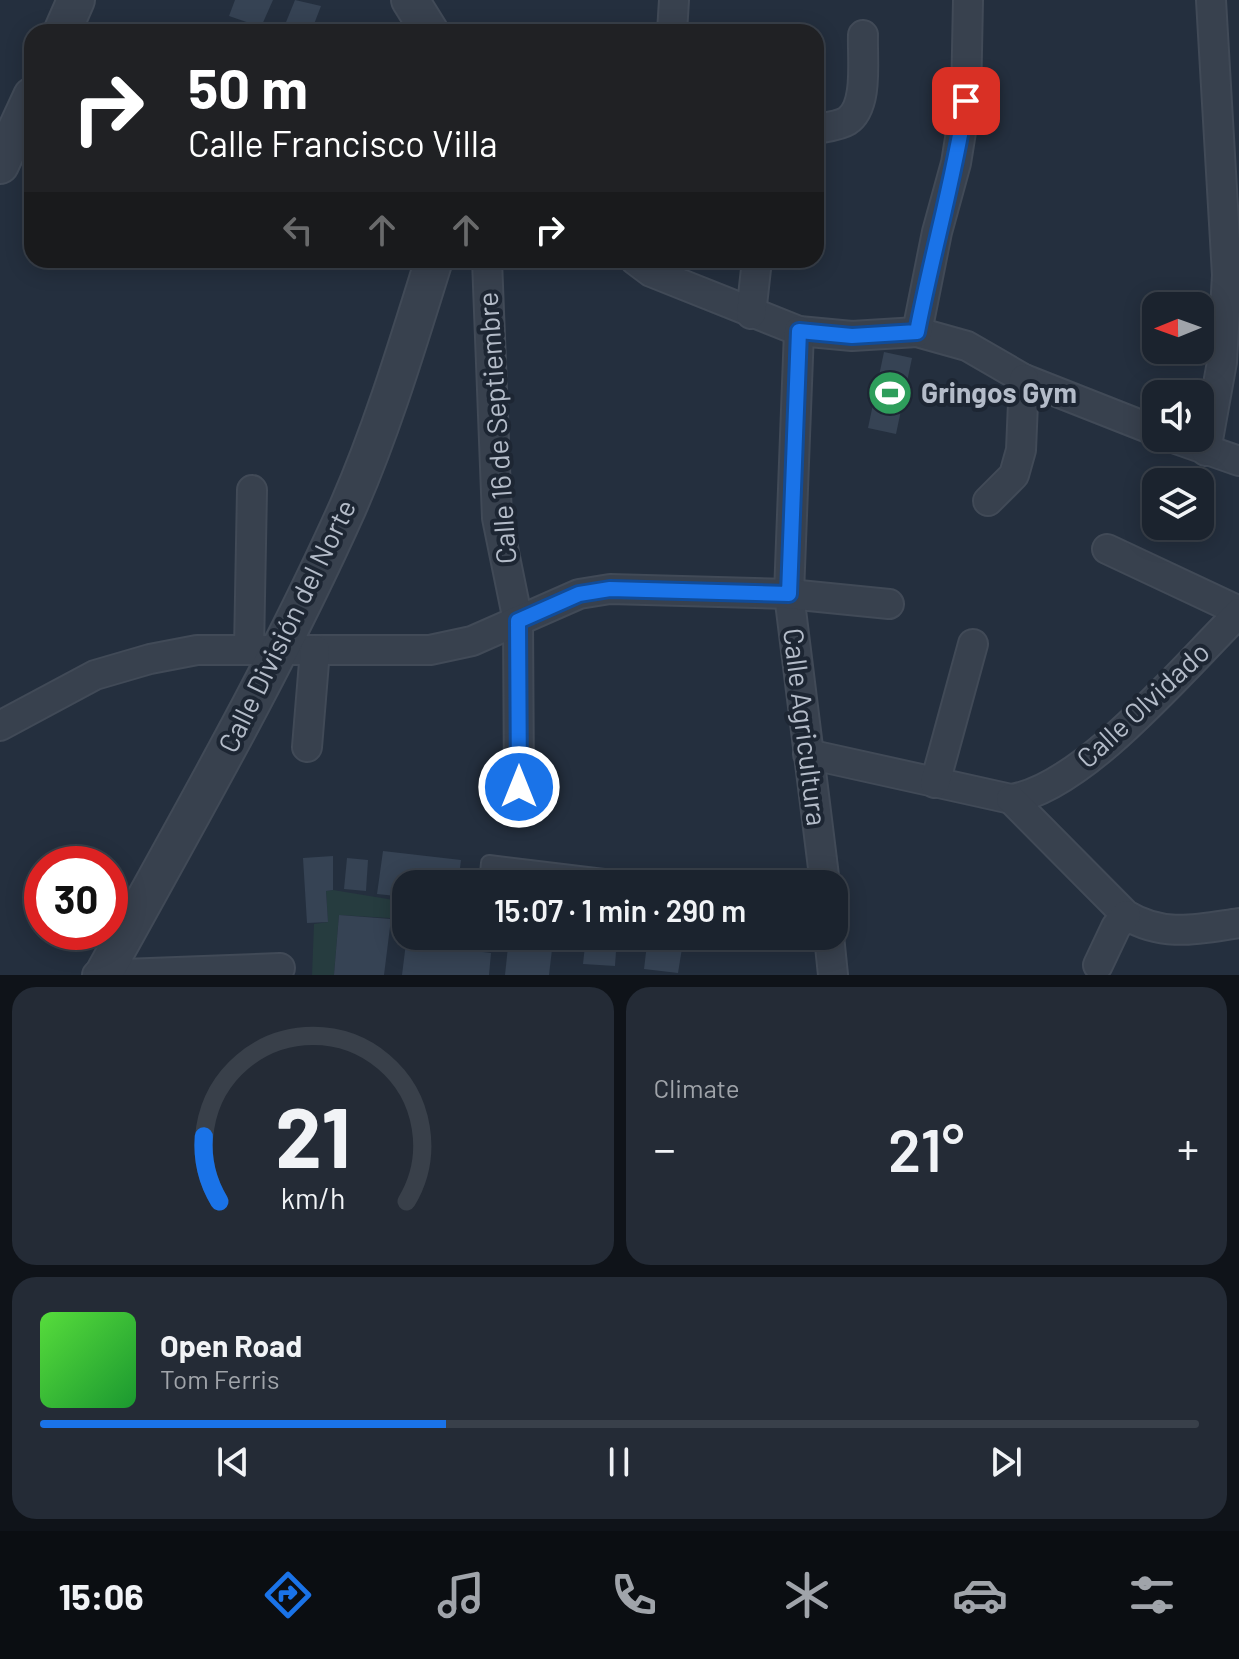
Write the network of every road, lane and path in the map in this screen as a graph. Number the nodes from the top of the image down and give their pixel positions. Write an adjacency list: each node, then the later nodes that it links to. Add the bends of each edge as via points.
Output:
1 (76, 0): 6 (street)
2 (410, 0): 7 (street)
3 (674, 0): 8 (street)
4 (968, 0): 20 (street, via 966,101)
5 (1211, 0): 12 (street)
6 (66, 24)
7 (425, 24)
8 (672, 24)
9 (863, 35): 11 (street, via 855,115)
10 (24, 113): 13 (street)
11 (824, 127)
12 (1229, 143): 22 (street, via 1227,275)
13 (0, 165)
14 (431, 268): 34 (street, Calle División del Norte, via 349,504)
15 (487, 268): 32 (street, Calle 16 de Septiembre, via 497,518)
16 (654, 268): 18 (street)
17 (756, 268): 18 (street)
18 (751, 314): 19 (street)
19 (799, 331): 20 (street, via 852,336); 29 (street, Calle Agricultura)
20 (917, 332): 21 (street, via 967,346)
21 (1024, 379): 23 (street); 27 (street, via 1021,450 1014,475)
22 (1214, 406)
23 (1142, 425)
24 (1209, 452): 25 (street)
25 (1239, 461)
26 (252, 490): 34 (street)
27 (988, 501)
28 (1107, 549): 31 (street)
29 (789, 594): 30 (street); 32 (street, via 610,589 579,594); 37 (street, Calle Agricultura)
30 (889, 604)
31 (1239, 612): 40 (street, Calle Olvidado, via 1090,761)
32 (518, 621): 34 (street, via 472,641 430,650); 39 (street, Calle 16 de Septiembre)
33 (973, 644): 38 (street)
34 (281, 650): 35 (street, via 197,650 150,659 95,675); 36 (street); 50 (street, Calle División del Norte)
35 (0, 726)
36 (307, 747)
37 (808, 754): 38 (street); 43 (street, Calle Agricultura)
38 (935, 783): 40 (street)
39 (519, 787)
40 (1011, 799): 44 (street)
41 (488, 870): 42 (lane, via 489,863)
42 (547, 870)
43 (823, 870)
44 (1126, 915): 45 (street, via 1146,927 1176,933); 47 (street)
45 (1239, 923)
46 (830, 950): 51 (street)
47 (1098, 965)
48 (280, 968): 50 (street)
49 (97, 975): 50 (street)
50 (103, 975)
51 (833, 975)

